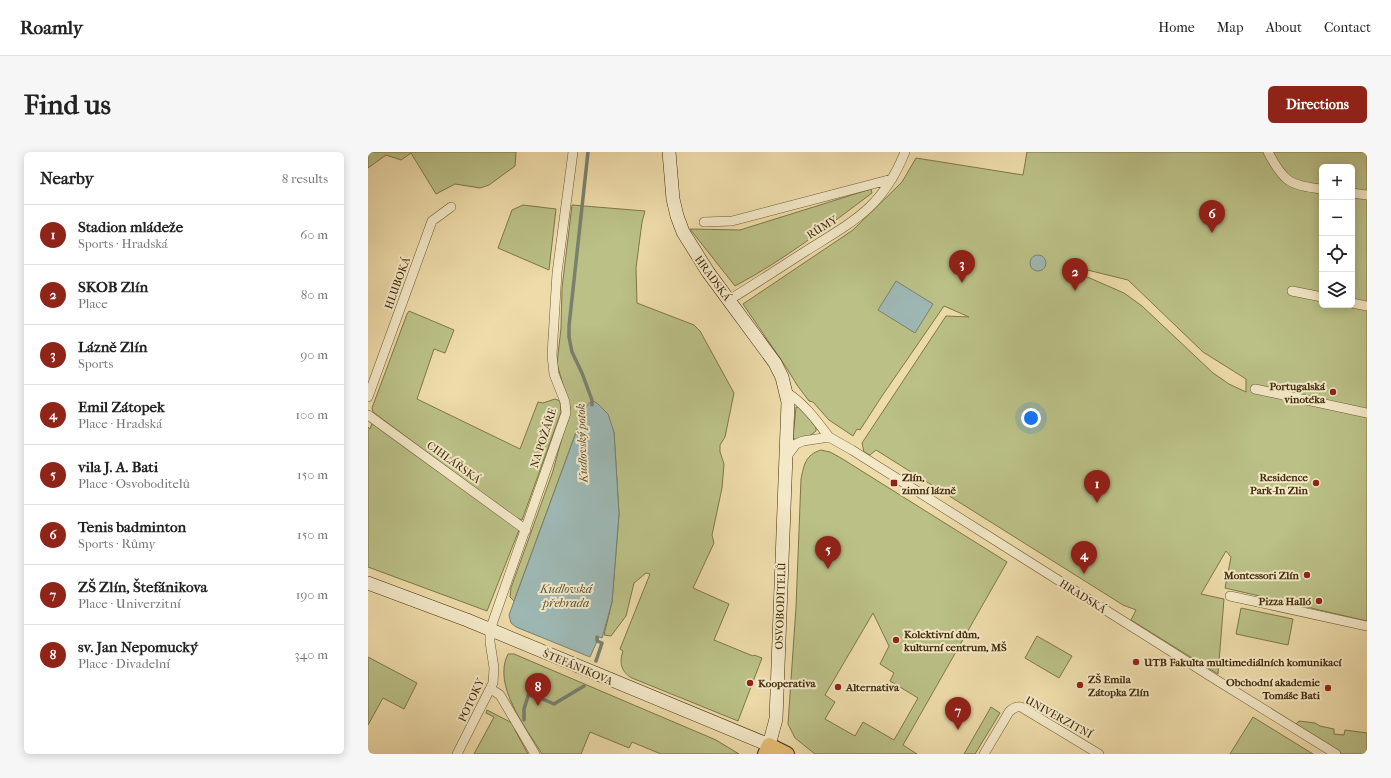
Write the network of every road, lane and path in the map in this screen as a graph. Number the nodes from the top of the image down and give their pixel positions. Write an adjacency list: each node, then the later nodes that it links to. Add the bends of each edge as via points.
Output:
1 (573, 152): 25 (street, NA POŽÁŘE, via 557,273 552,355 554,374 565,402 566,414)
2 (669, 152): 13 (street, HRADSKÁ, via 673,199 679,224 693,249)
3 (905, 152): 5 (street, RŮMY)
4 (1268, 152): 6 (street, via 1286,179 1306,188)
5 (892, 179): 10 (street, via 732,221); 13 (street, RŮMY, via 873,204 859,217)
6 (1319, 189)
7 (1355, 193): 8 (street)
8 (1367, 194)
9 (451, 207): 17 (street, HLUBOKÁ, via 432,221)
10 (704, 222)
11 (1292, 291): 12 (street)
12 (1319, 296)
13 (730, 300): 19 (street, HRADSKÁ, via 775,364)
14 (1355, 304): 15 (street)
15 (1367, 306)
16 (368, 369): 17 (street)
17 (371, 376): 20 (street, HLUBOKÁ)
18 (1255, 388): 22 (street)
19 (786, 392): 23 (street, HRADSKÁ, via 798,400); 24 (street, HRADSKÁ)
20 (368, 397)
21 (368, 414): 25 (street, CIHLÁŘSKÁ)
22 (1367, 414)
23 (829, 437): 24 (street, via 796,444); 37 (street, HRADSKÁ)
24 (787, 456): 31 (street, OSVOBODITELŮ, via 776,719)
25 (526, 530): 29 (street, NA POŽÁŘE)
26 (368, 583): 29 (street, ŠTEFÁNIKOVA)
27 (1230, 596): 28 (street)
28 (1367, 626)
29 (490, 630): 30 (street, POTOKY, via 494,677); 31 (street, ŠTEFÁNIKOVA)
30 (491, 689): 32 (street, POTOKY); 33 (street, via 500,695)
31 (767, 750): 34 (main road, ŠTEFÁNIKOVA)
32 (457, 754)
33 (535, 754)
34 (787, 754)
35 (984, 754): 36 (street, UNIVERZITNÍ, via 1009,712 1022,707)
36 (1099, 754)
37 (1336, 754)

